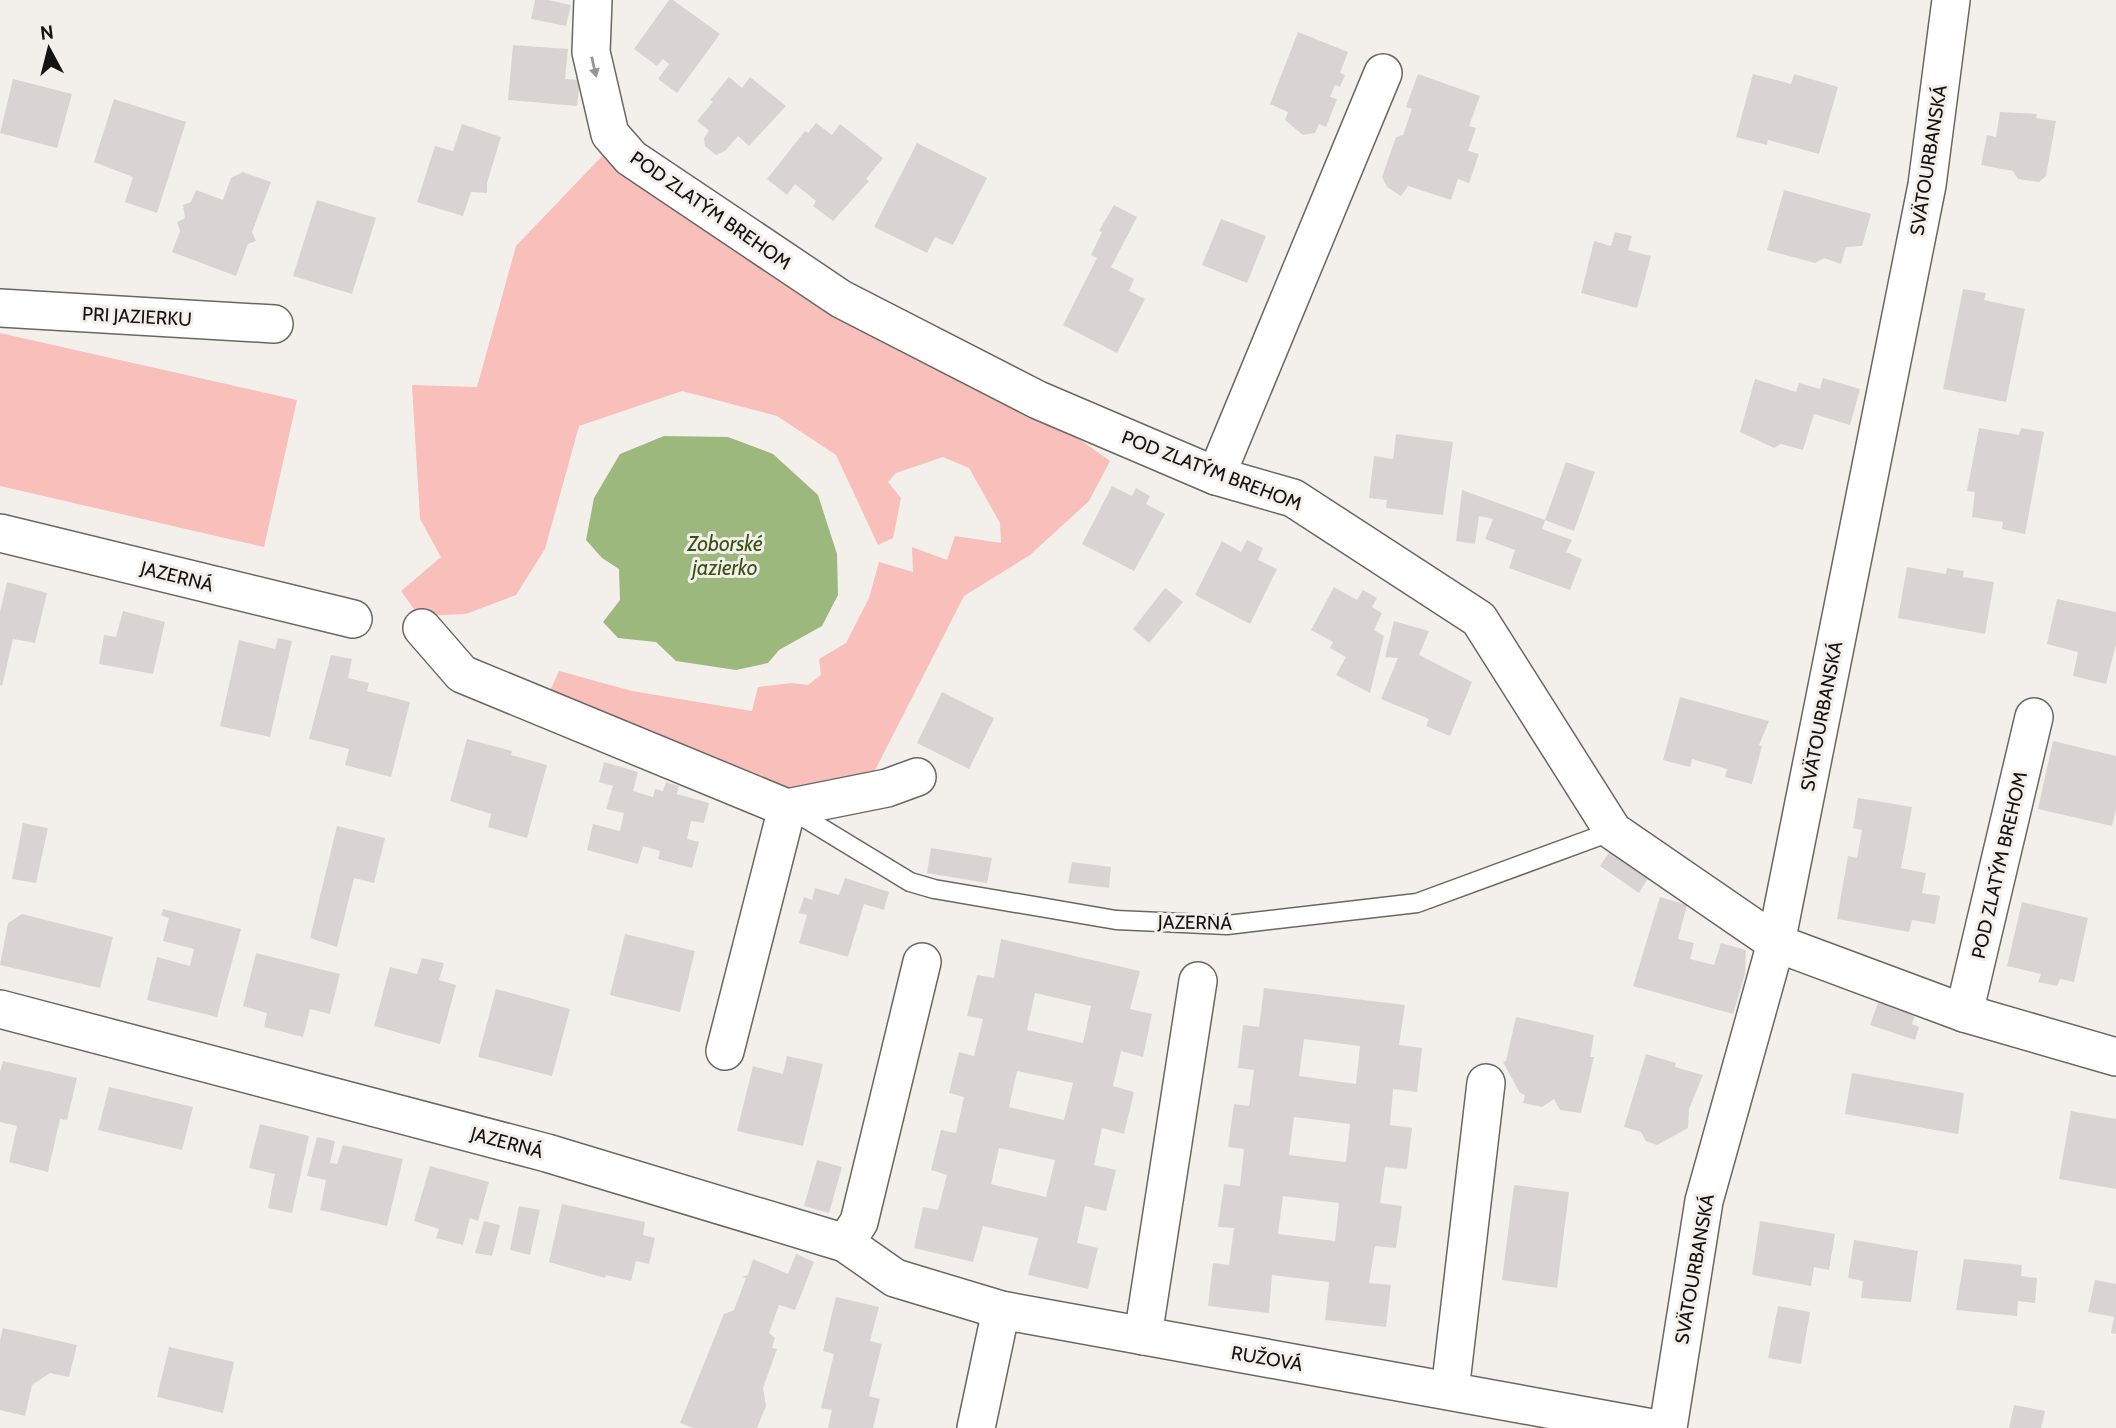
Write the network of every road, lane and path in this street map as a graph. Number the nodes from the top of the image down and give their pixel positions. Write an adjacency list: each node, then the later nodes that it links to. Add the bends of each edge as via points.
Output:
1 (593, 0): 6 (street, POD ZLATÝM BREHOM, one-way to 6, via 591,52 610,134 631,158 841,299 1038,400)
2 (1951, 0): 14 (street, SVÄTOURBANSKÁ, via 1927,186)
3 (1383, 73): 6 (street)
4 (0, 307): 5 (street, PRI JAZIERKU)
5 (274, 324)
6 (1216, 476): 13 (street, POD ZLATÝM BREHOM, via 1293,498 1479,619)
7 (0, 533): 8 (street, JAZERNÁ)
8 (353, 619)
9 (422, 628): 12 (street, JAZERNÁ, via 462,674)
10 (2034, 717): 18 (street, POD ZLATÝM BREHOM)
11 (917, 777): 12 (street, via 887,788)
12 (787, 808): 13 (lane, JAZERNÁ, via 910,882 934,889 1116,920 1227,925 1417,903); 19 (street)
13 (1614, 831): 14 (street, POD ZLATÝM BREHOM)
14 (1776, 943): 18 (street, POD ZLATÝM BREHOM); 28 (street, SVÄTOURBANSKÁ, via 1704,1200)
15 (922, 962): 22 (street, via 859,1222)
16 (1198, 981): 24 (street)
17 (0, 1009): 22 (street, JAZERNÁ, via 547,1153)
18 (1964, 1013): 20 (street, POD ZLATÝM BREHOM)
19 (724, 1051)
20 (2116, 1057)
21 (1486, 1083): 25 (street)
22 (845, 1243): 23 (street, JAZERNÁ, via 895,1278)
23 (1001, 1310): 24 (street, RUŽOVÁ); 26 (street)
24 (1143, 1336): 25 (street, RUŽOVÁ)
25 (1450, 1391): 27 (street, RUŽOVÁ)
26 (976, 1428)
27 (1652, 1428)
28 (1668, 1428)

